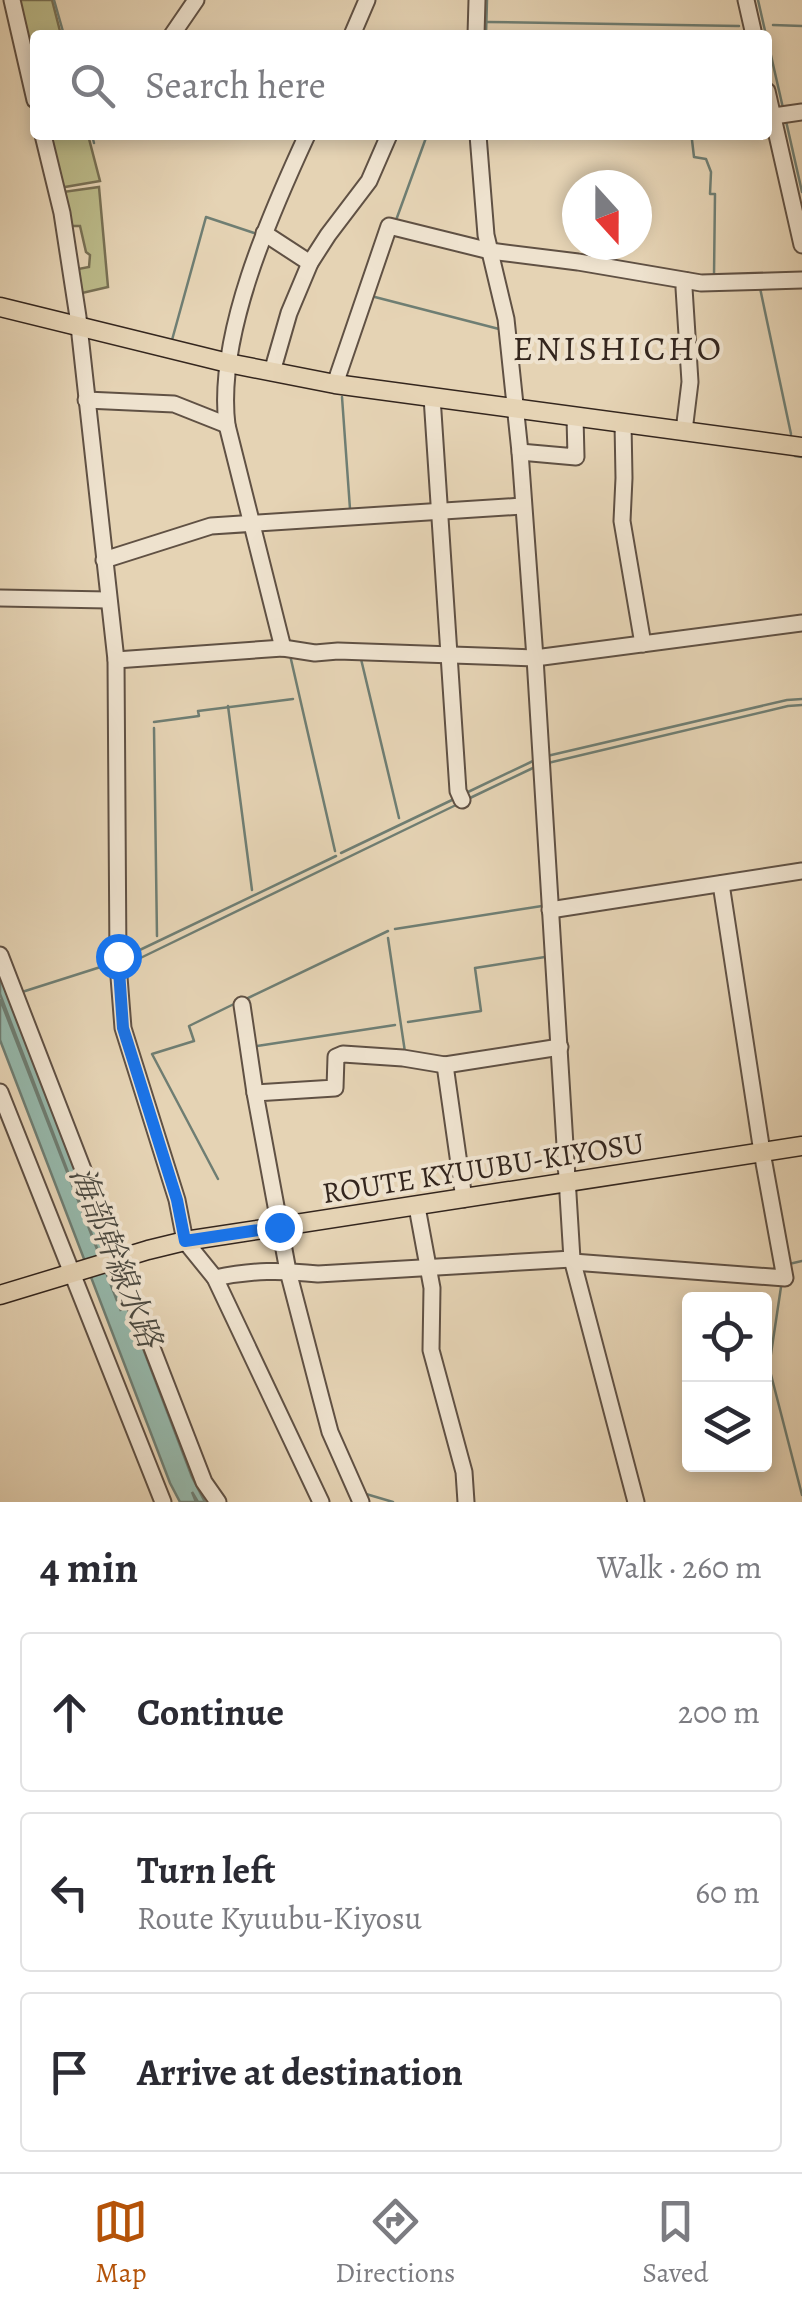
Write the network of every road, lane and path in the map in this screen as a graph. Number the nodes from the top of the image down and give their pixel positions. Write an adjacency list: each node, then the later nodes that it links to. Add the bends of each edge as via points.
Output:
1 (12, 0): 10 (street)
2 (196, 0): 6 (street)
3 (367, 0): 7 (street)
4 (477, 0): 8 (street)
5 (746, 0): 9 (street)
6 (175, 30)
7 (354, 30)
8 (476, 30)
9 (753, 30)
10 (30, 78)
11 (782, 115): 17 (street)
12 (44, 140): 23 (street)
13 (305, 140): 16 (street)
14 (387, 140): 19 (street, via 369,181)
15 (478, 140): 18 (street)
16 (264, 233): 19 (street); 24 (street)
17 (802, 245)
18 (490, 251): 21 (street); 26 (street, via 390,226); 29 (street)
19 (310, 263): 25 (street)
20 (802, 280): 21 (street)
21 (687, 281): 33 (street, via 690,382)
22 (0, 308): 23 (main road)
23 (77, 326): 24 (main road); 28 (street)
24 (228, 363): 25 (main road); 32 (street)
25 (272, 372): 26 (main road)
26 (335, 384): 27 (main road)
27 (432, 397): 29 (main road); 37 (street)
28 (86, 400): 32 (street, via 174,404); 39 (street)
29 (516, 409): 30 (main road); 35 (street)
30 (575, 416): 31 (main road); 35 (street, via 576,456)
31 (623, 423): 33 (main road); 43 (street, via 622,522)
32 (227, 425): 38 (street)
33 (684, 431): 34 (main road)
34 (802, 447)
35 (520, 452): 36 (street)
36 (522, 506): 37 (street); 46 (street)
37 (440, 512): 38 (street); 45 (street)
38 (252, 522): 39 (street, via 211,526); 44 (street)
39 (104, 560): 41 (street)
40 (0, 598): 41 (street)
41 (108, 600): 47 (street)
42 (802, 624): 43 (street)
43 (643, 644): 46 (street)
44 (283, 648): 45 (street); 47 (street)
45 (449, 655): 46 (street); 48 (street)
46 (535, 658): 51 (street)
47 (116, 660): 64 (street, via 120,1005)
48 (462, 800)
49 (802, 872): 50 (street)
50 (720, 884): 51 (street); 59 (street)
51 (550, 910): 54 (street)
52 (0, 955): 65 (street)
53 (242, 1005): 57 (street)
54 (560, 1047): 55 (street); 60 (street)
55 (445, 1066): 57 (street, via 343,1054 336,1057 334,1088); 61 (street)
56 (0, 1092): 68 (street)
57 (255, 1093): 63 (street)
58 (802, 1146): 59 (main road, ROUTE KYUUBU-KIYOSU)
59 (757, 1153): 60 (main road, ROUTE KYUUBU-KIYOSU); 66 (street, via 786,1278)
60 (568, 1182): 61 (main road, ROUTE KYUUBU-KIYOSU); 66 (street)
61 (464, 1199): 62 (main road, ROUTE KYUUBU-KIYOSU)
62 (417, 1206): 63 (main road, ROUTE KYUUBU-KIYOSU); 67 (street)
63 (279, 1227): 64 (main road, ROUTE KYUUBU-KIYOSU); 69 (street)
64 (185, 1241): 65 (main road, ROUTE KYUUBU-KIYOSU); 70 (street)
65 (115, 1260): 68 (main road, ROUTE KYUUBU-KIYOSU); 73 (street, via 204,1482)
66 (573, 1260): 67 (street); 77 (street)
67 (428, 1268): 69 (street); 76 (street, via 430,1350)
68 (78, 1270): 71 (main road, ROUTE KYUUBU-KIYOSU); 72 (street)
69 (288, 1270): 70 (street); 75 (street, via 330,1432)
70 (215, 1278): 74 (street)
71 (0, 1295)
72 (163, 1502)
73 (218, 1502)
74 (321, 1502)
75 (361, 1502)
76 (466, 1502)
77 (636, 1502)

